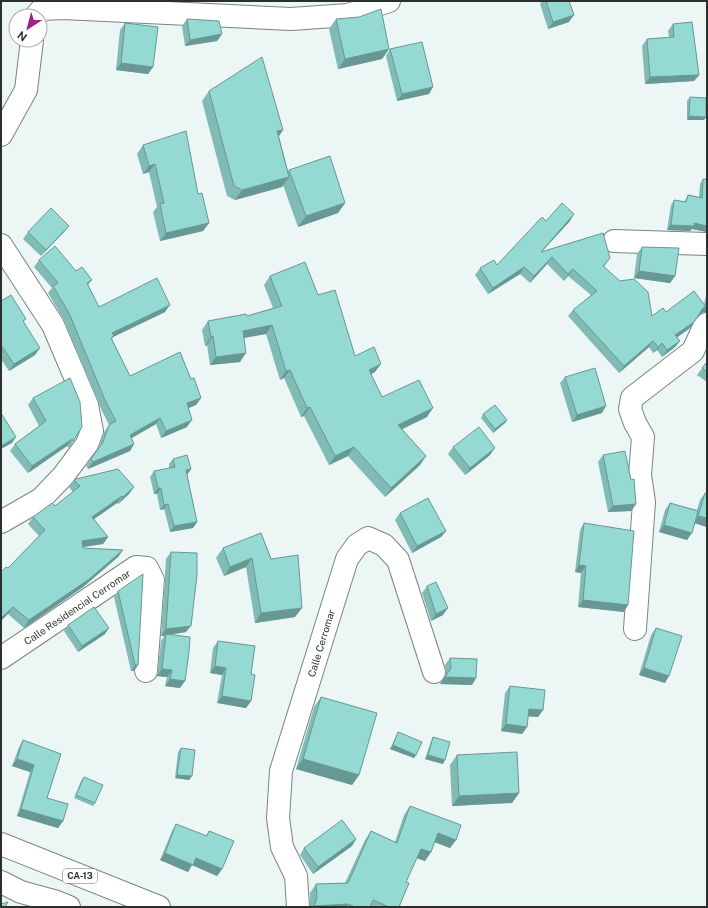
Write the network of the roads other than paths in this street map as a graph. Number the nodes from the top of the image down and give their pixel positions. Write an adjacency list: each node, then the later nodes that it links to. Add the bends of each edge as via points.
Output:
1 (390, 1): 2 (main road, via 348,15 291,18)
2 (48, 9)
3 (31, 48): 4 (main road, via 26,90)
4 (1, 135)
5 (614, 241): 6 (main road)
6 (707, 244)
7 (1, 245): 9 (main road, via 53,326 87,405 92,431 87,444 67,471 41,499)
8 (707, 324): 10 (main road, via 693,351 632,398 630,409 643,437 640,475 644,502)
9 (1, 522)
10 (635, 629)
11 (1, 658): 12 (main road, Calle Residencial Cerromar, via 136,567 147,568 153,580)
12 (146, 671)
13 (434, 672): 19 (main road, Calle Cerromar, via 398,560 384,545 368,538 357,545 347,559 281,771 279,826 282,847 296,876)
14 (1, 844): 18 (main road, CA-13)
15 (1, 882): 16 (main road)
16 (11, 893): 17 (main road, via 54,901)
17 (69, 907)
18 (159, 907)
19 (298, 907)

